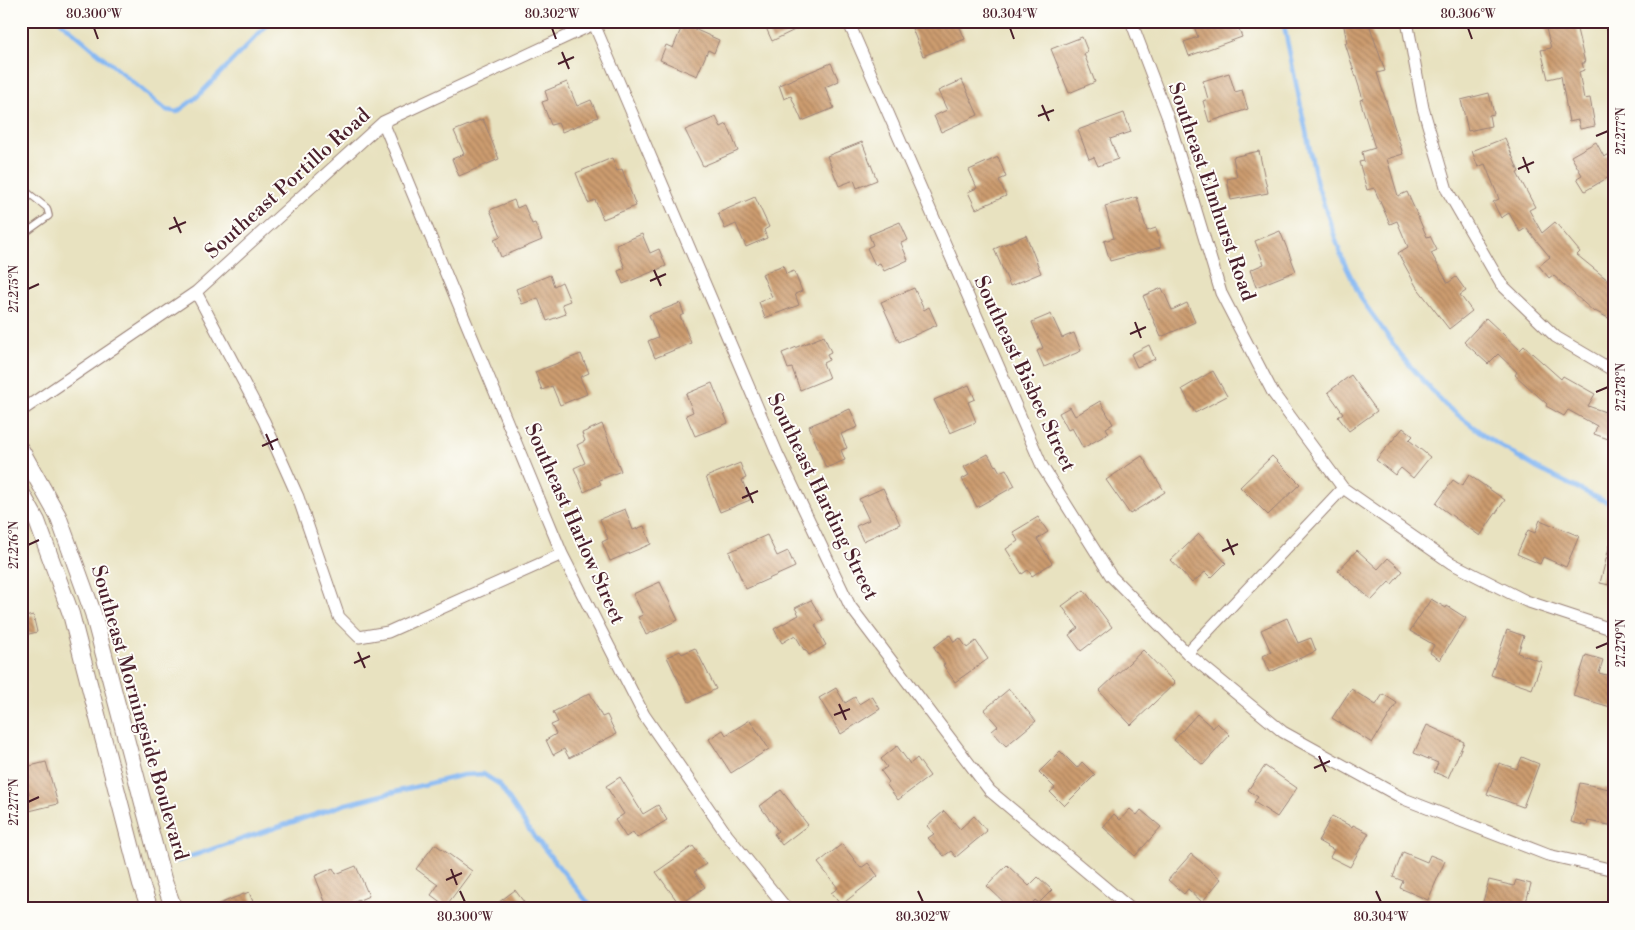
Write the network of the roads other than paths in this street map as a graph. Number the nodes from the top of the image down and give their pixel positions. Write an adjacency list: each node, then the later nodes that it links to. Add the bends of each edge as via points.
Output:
1 (848, 21): 20 (street, Southeast Bisbee Street, via 1042,466 1112,576)
2 (1131, 21): 14 (street, Southeast Elmhurst Road, via 1168,118 1221,293 1272,394)
3 (1407, 21): 11 (street, via 1423,108 1447,190 1501,284 1556,337)
4 (1611, 21): 6 (street)
5 (597, 23): 7 (street, Southeast Portillo Road); 27 (street, Southeast Harding Street, via 777,452 850,606 990,791)
6 (1614, 33)
7 (383, 122): 10 (street, Southeast Portillo Road); 16 (street, Southeast Harlow Street)
8 (21, 186): 9 (lane, via 47,208 50,216)
9 (22, 233)
10 (196, 292): 12 (street, Southeast Portillo Road); 16 (street, via 279,454 298,497 340,617 359,637 388,632)
11 (1614, 371)
12 (21, 411)
13 (21, 450): 17 (street, Southeast Morningside Boulevard, via 58,516)
14 (1343, 488): 19 (street, Southeast Elmhurst Road, via 1451,563 1526,601); 20 (street)
15 (21, 492): 18 (street, Southeast Morningside Boulevard, via 37,521)
16 (562, 554): 26 (street, Southeast Harlow Street, via 644,715 727,835)
17 (93, 613): 18 (street); 21 (street, Southeast Morningside Boulevard)
18 (71, 614): 22 (street, Southeast Morningside Boulevard)
19 (1614, 630)
20 (1188, 653): 23 (street, Southeast Bisbee Street, via 1284,732 1404,800 1548,855)
21 (146, 814): 22 (street); 25 (street, Southeast Morningside Boulevard)
22 (124, 819): 24 (street, Southeast Morningside Boulevard)
23 (1614, 870)
24 (150, 909)
25 (174, 909)
26 (787, 909)
27 (1131, 909)

